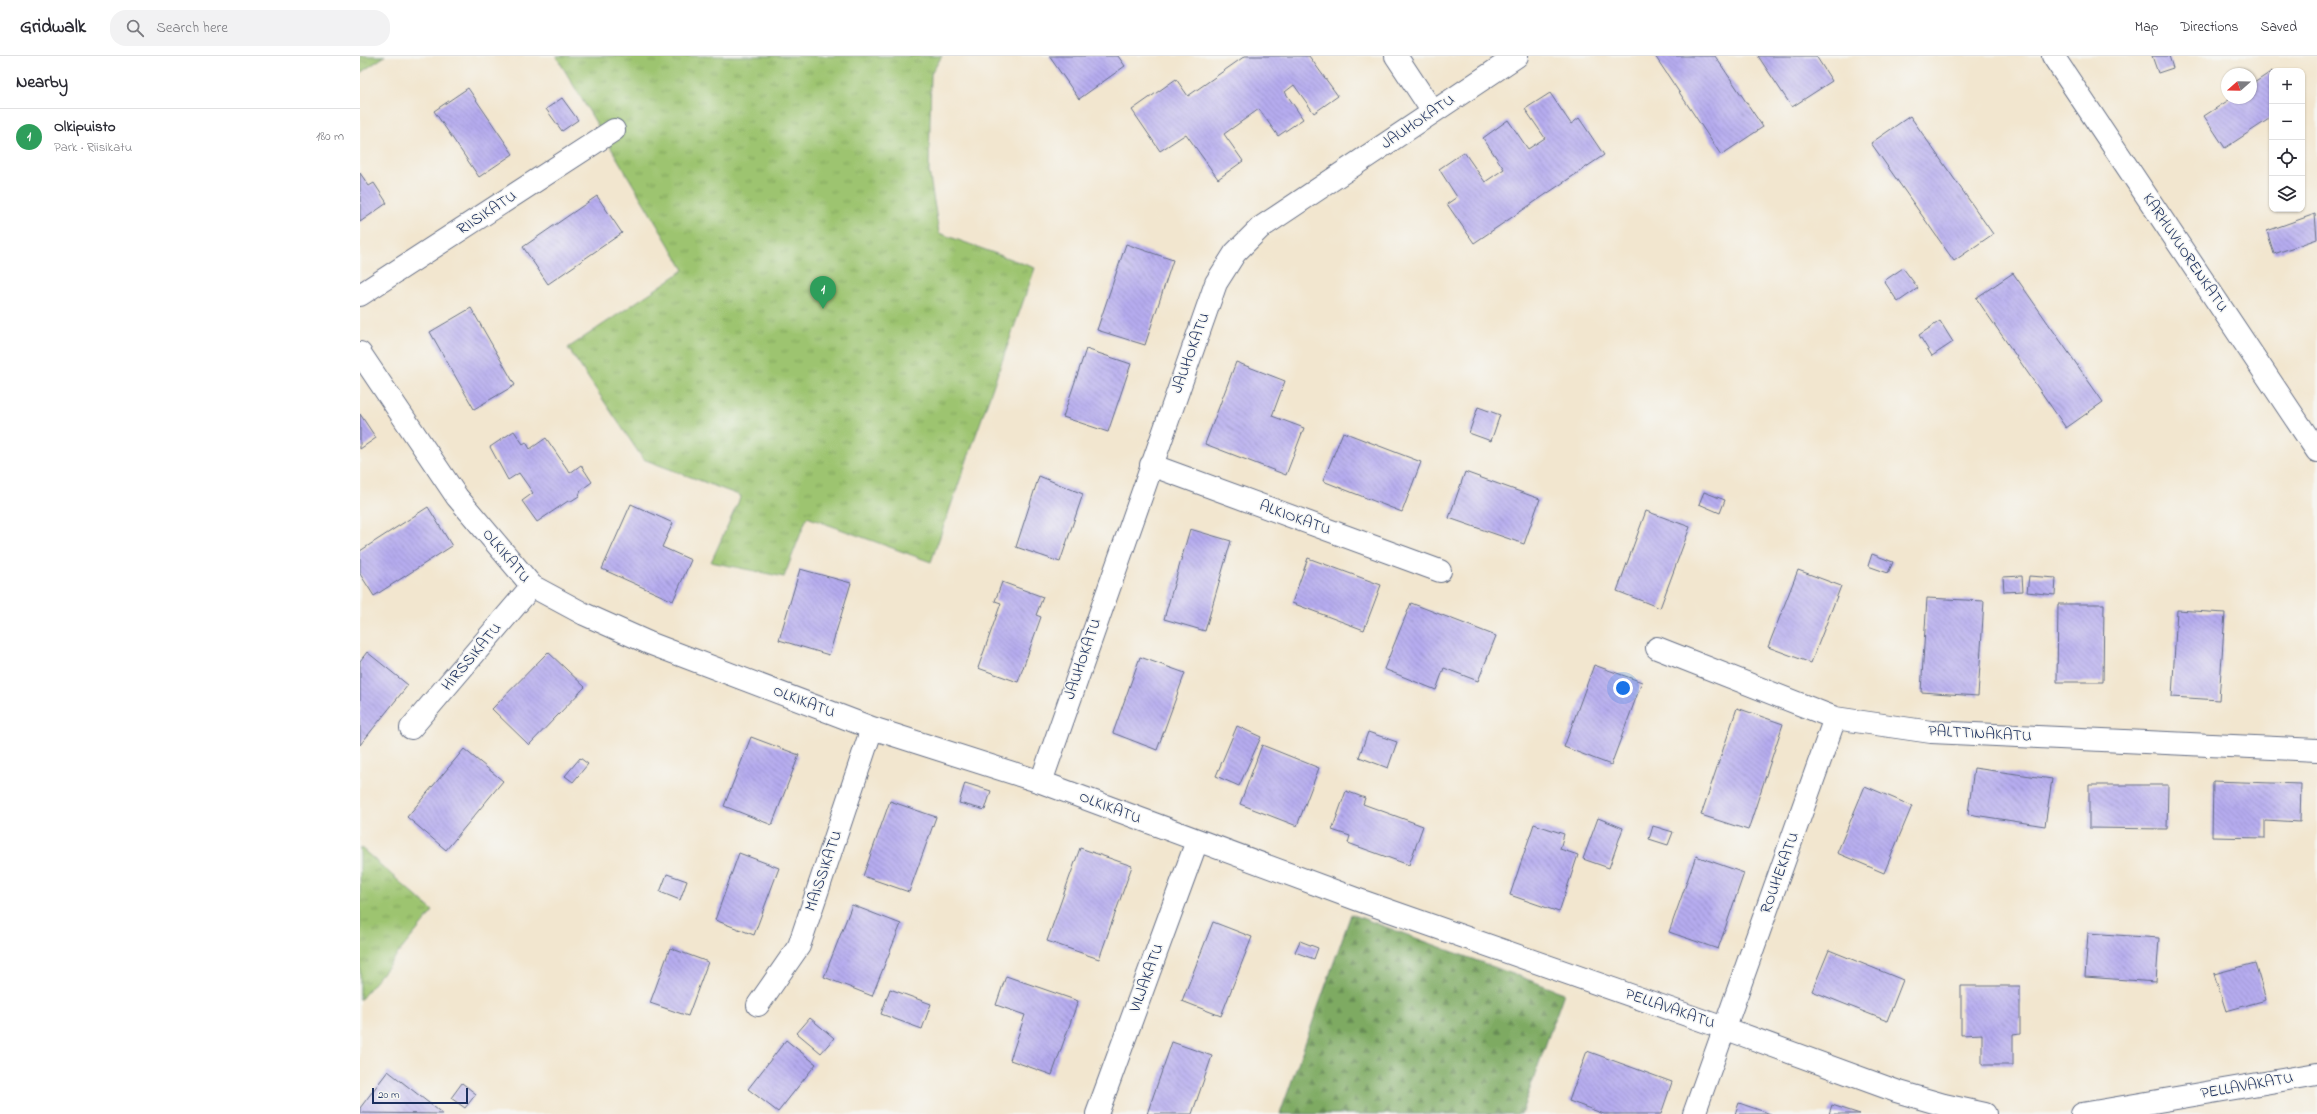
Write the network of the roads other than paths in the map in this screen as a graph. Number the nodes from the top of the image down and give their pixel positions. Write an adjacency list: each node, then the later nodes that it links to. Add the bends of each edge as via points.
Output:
1 (1396, 56): 4 (street)
2 (1517, 56): 4 (street, JAUHOKATU)
3 (2053, 56): 8 (street, KARHUVUORENKATU)
4 (1433, 112): 9 (street, JAUHOKATU, via 1260,228 1235,253 1216,283)
5 (614, 130): 6 (street, RIISIKATU)
6 (360, 295)
7 (360, 353): 11 (street, OLKIKATU, via 457,497)
8 (2317, 451)
9 (1151, 465): 10 (street, ALKIOKATU); 17 (street, JAUHOKATU)
10 (1440, 571)
11 (532, 586): 14 (street, HIRSSIKATU); 15 (street, OLKIKATU, via 584,614 649,643)
12 (1657, 648): 13 (street, PALTTINAKATU)
13 (1835, 718): 16 (street, PALTTINAKATU, via 1932,732); 21 (street, ROUHEKATU)
14 (411, 728)
15 (872, 728): 17 (street, OLKIKATU); 20 (street, MAISSIKATU, via 799,946)
16 (2317, 750)
17 (1041, 782): 18 (street, OLKIKATU)
18 (1197, 841): 19 (street, OLKIKATU); 23 (street, VILJAKATU)
19 (1356, 899): 21 (street, PELLAVAKATU)
20 (758, 1005)
21 (1724, 1028): 24 (street, ROUHEKATU); 25 (street, PELLAVAKATU, via 1896,1091)
22 (2317, 1074): 26 (street, PELLAVAKATU)
23 (1097, 1114)
24 (1694, 1114)
25 (1986, 1114)
26 (2082, 1114)

